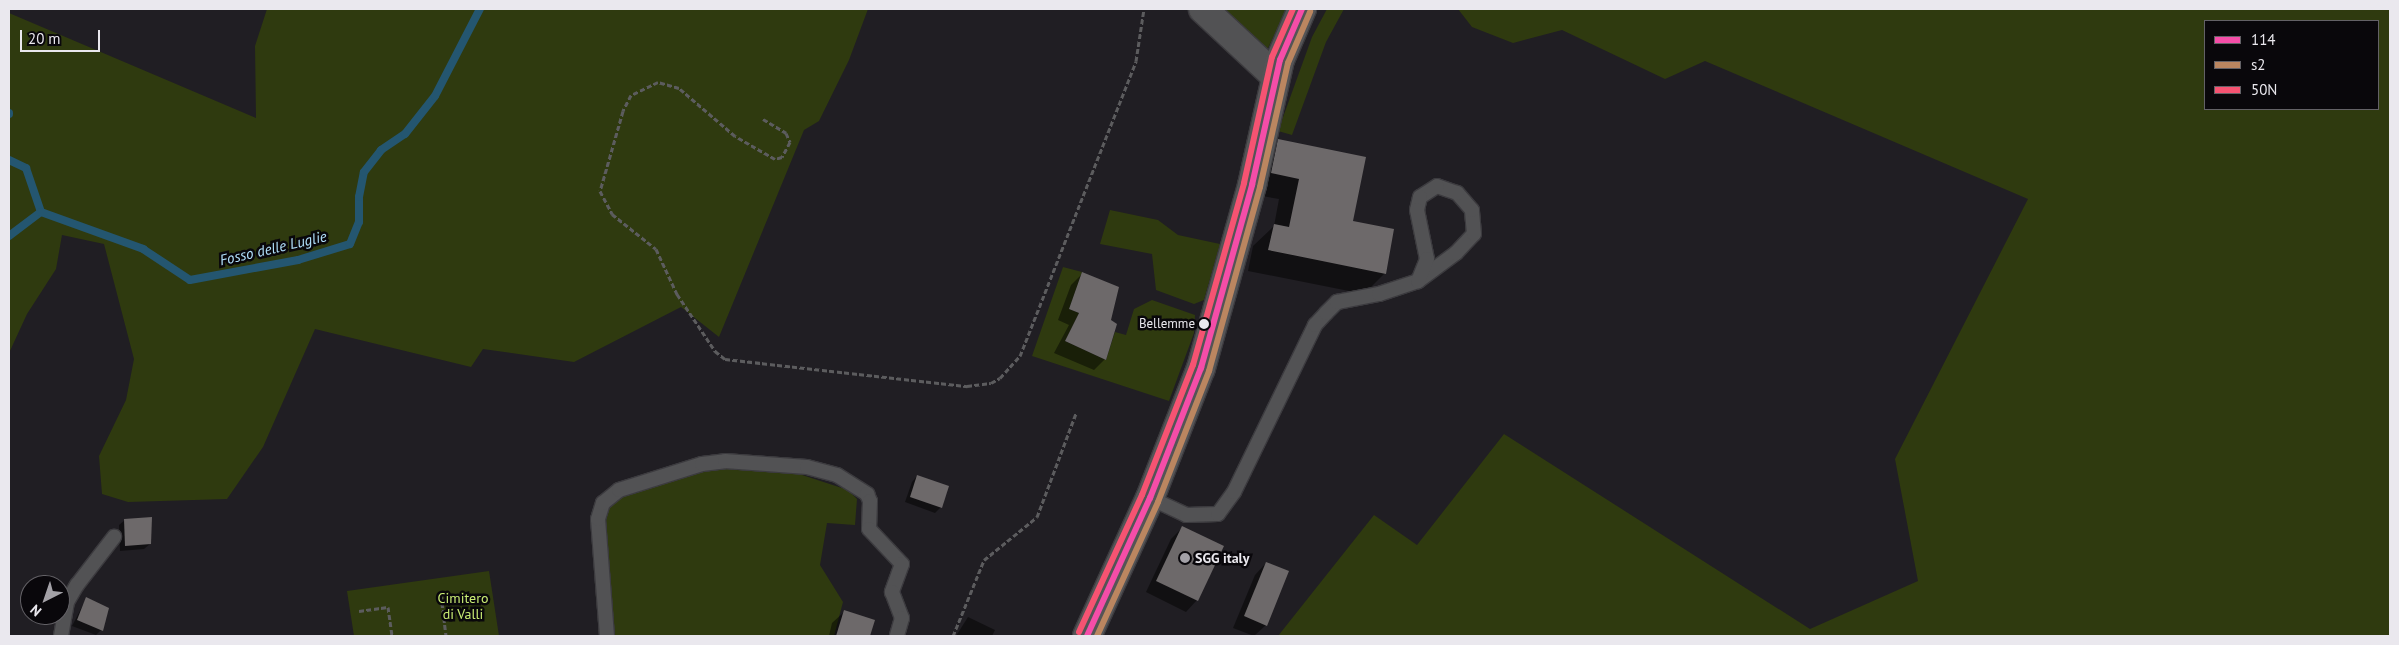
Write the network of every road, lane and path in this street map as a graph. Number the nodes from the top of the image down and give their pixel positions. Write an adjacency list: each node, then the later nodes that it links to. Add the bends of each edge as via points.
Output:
1 (1144, 9): 5 (path, via 1136,61 1020,356 991,384 966,386 725,359 715,351 677,294 656,249 612,214 600,191 623,110 631,95 658,82 679,88 735,136 775,159 782,156 790,142 786,133)
2 (1203, 9): 4 (street)
3 (1302, 9): 4 (main road)
4 (1275, 76): 8 (main road, via 1252,185 1217,318 1188,406)
5 (762, 119)
6 (1418, 280): 6 (lane, via 1427,259 1417,210 1420,197 1437,186 1457,193 1472,210 1474,234 1456,253); 8 (lane, via 1379,294 1336,302 1320,319 1285,383 1234,492 1218,514 1186,515)
7 (1076, 413): 17 (path, via 1036,517 984,560)
8 (1150, 498): 18 (main road)
9 (114, 538): 12 (lane, via 67,602)
10 (442, 595): 14 (path)
11 (359, 610): 13 (path, via 388,607)
12 (61, 636)
13 (392, 636)
14 (446, 636)
15 (607, 636): 16 (lane, via 598,519 603,503 620,490 702,464 725,461 806,467 838,475 866,494 870,501 868,529 902,564 892,592 902,618)
16 (897, 636)
17 (953, 636)
18 (1086, 636)

